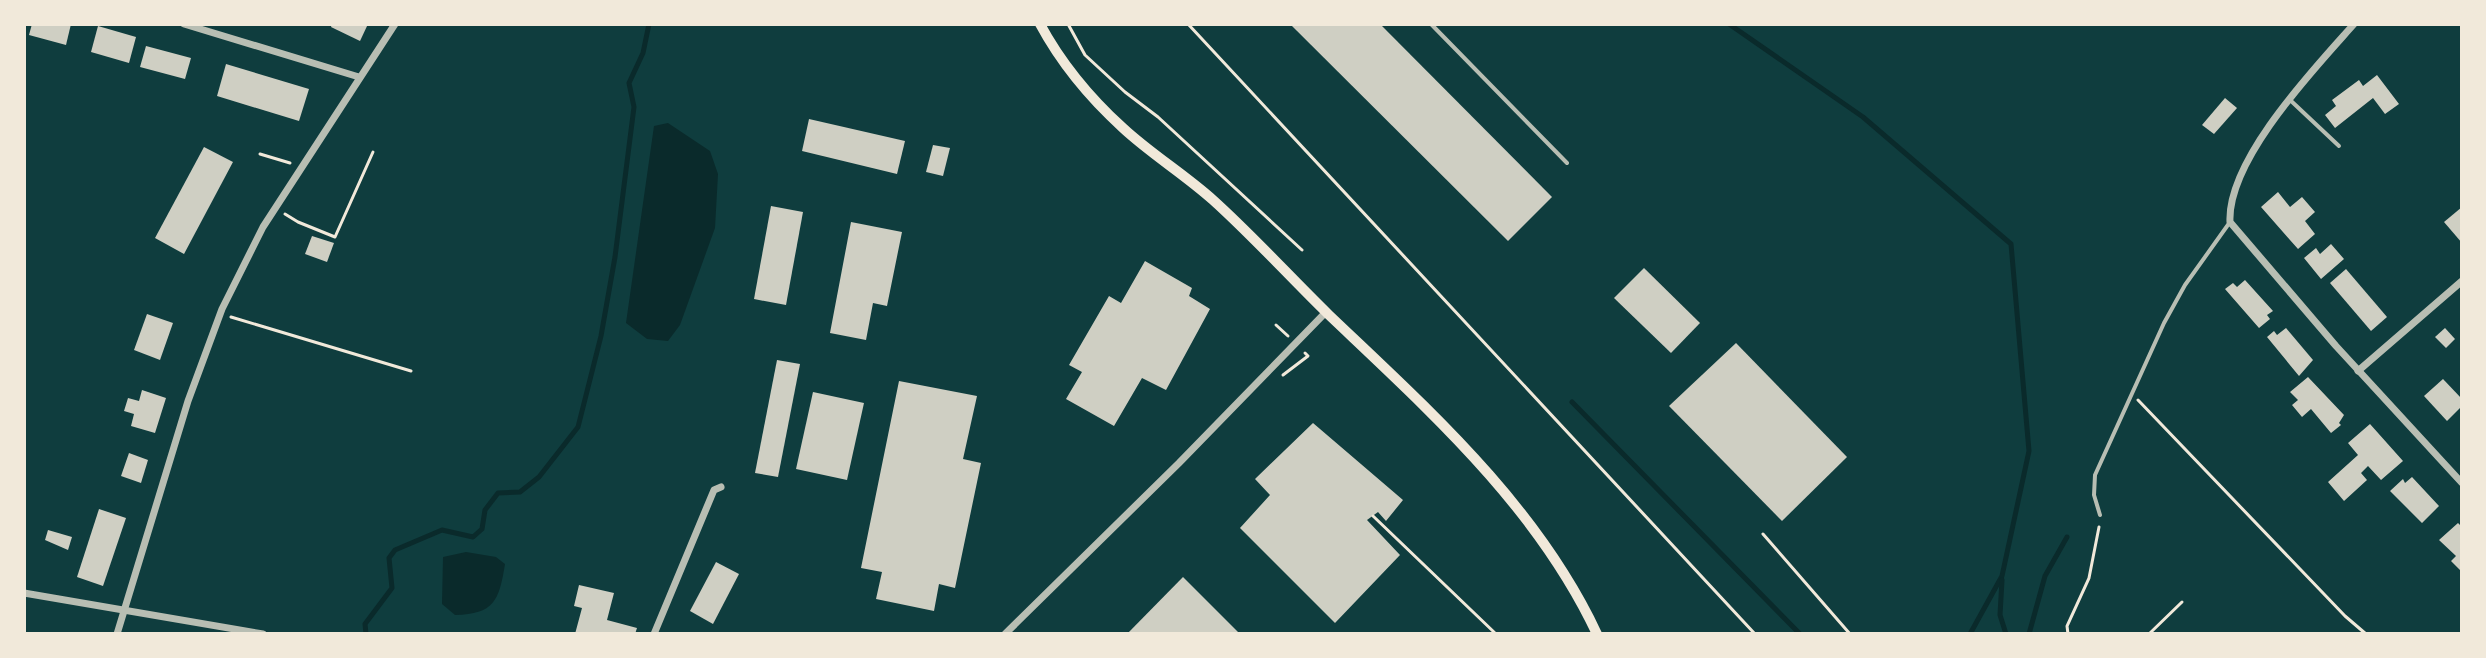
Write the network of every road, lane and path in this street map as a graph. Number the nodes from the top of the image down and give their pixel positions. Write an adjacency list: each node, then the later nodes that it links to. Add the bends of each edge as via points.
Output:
1 (184, 24): 8 (street)
2 (395, 24): 8 (street)
3 (1040, 24): 19 (main road, via 1084,89 1125,130 1243,227)
4 (1068, 24): 17 (path, via 1085,55)
5 (1188, 24): 38 (path)
6 (1431, 24): 13 (lane)
7 (2354, 24): 9 (street)
8 (359, 77): 14 (street)
9 (2289, 99): 10 (lane); 16 (street, via 2238,183 2229,205)
10 (2339, 146)
11 (373, 152): 15 (path, via 335,237)
12 (260, 154): 14 (path)
13 (1567, 163)
14 (302, 166): 15 (street)
15 (276, 207): 20 (street)
16 (2230, 222): 22 (street); 23 (lane, via 2185,285)
17 (1302, 250)
18 (2462, 281): 22 (street)
19 (1326, 312): 35 (street); 37 (main road, via 1513,501)
20 (221, 314): 21 (path); 31 (street, via 188,401)
21 (411, 371)
22 (2358, 371): 24 (street)
23 (2133, 395): 26 (lane, via 2095,475); 42 (path)
24 (2462, 483)
25 (721, 487): 34 (street, via 714,490)
26 (2100, 515): 40 (path, via 2089,578)
27 (1373, 516): 36 (path)
28 (1763, 534): 39 (path)
29 (24, 593): 31 (street)
30 (2182, 602): 41 (path)
31 (125, 609): 32 (street); 33 (street)
32 (117, 634)
33 (263, 634)
34 (654, 634)
35 (1005, 634)
36 (1496, 634)
37 (1597, 634)
38 (1755, 634)
39 (1850, 634)
40 (2068, 634)
41 (2149, 634)
42 (2366, 634)

